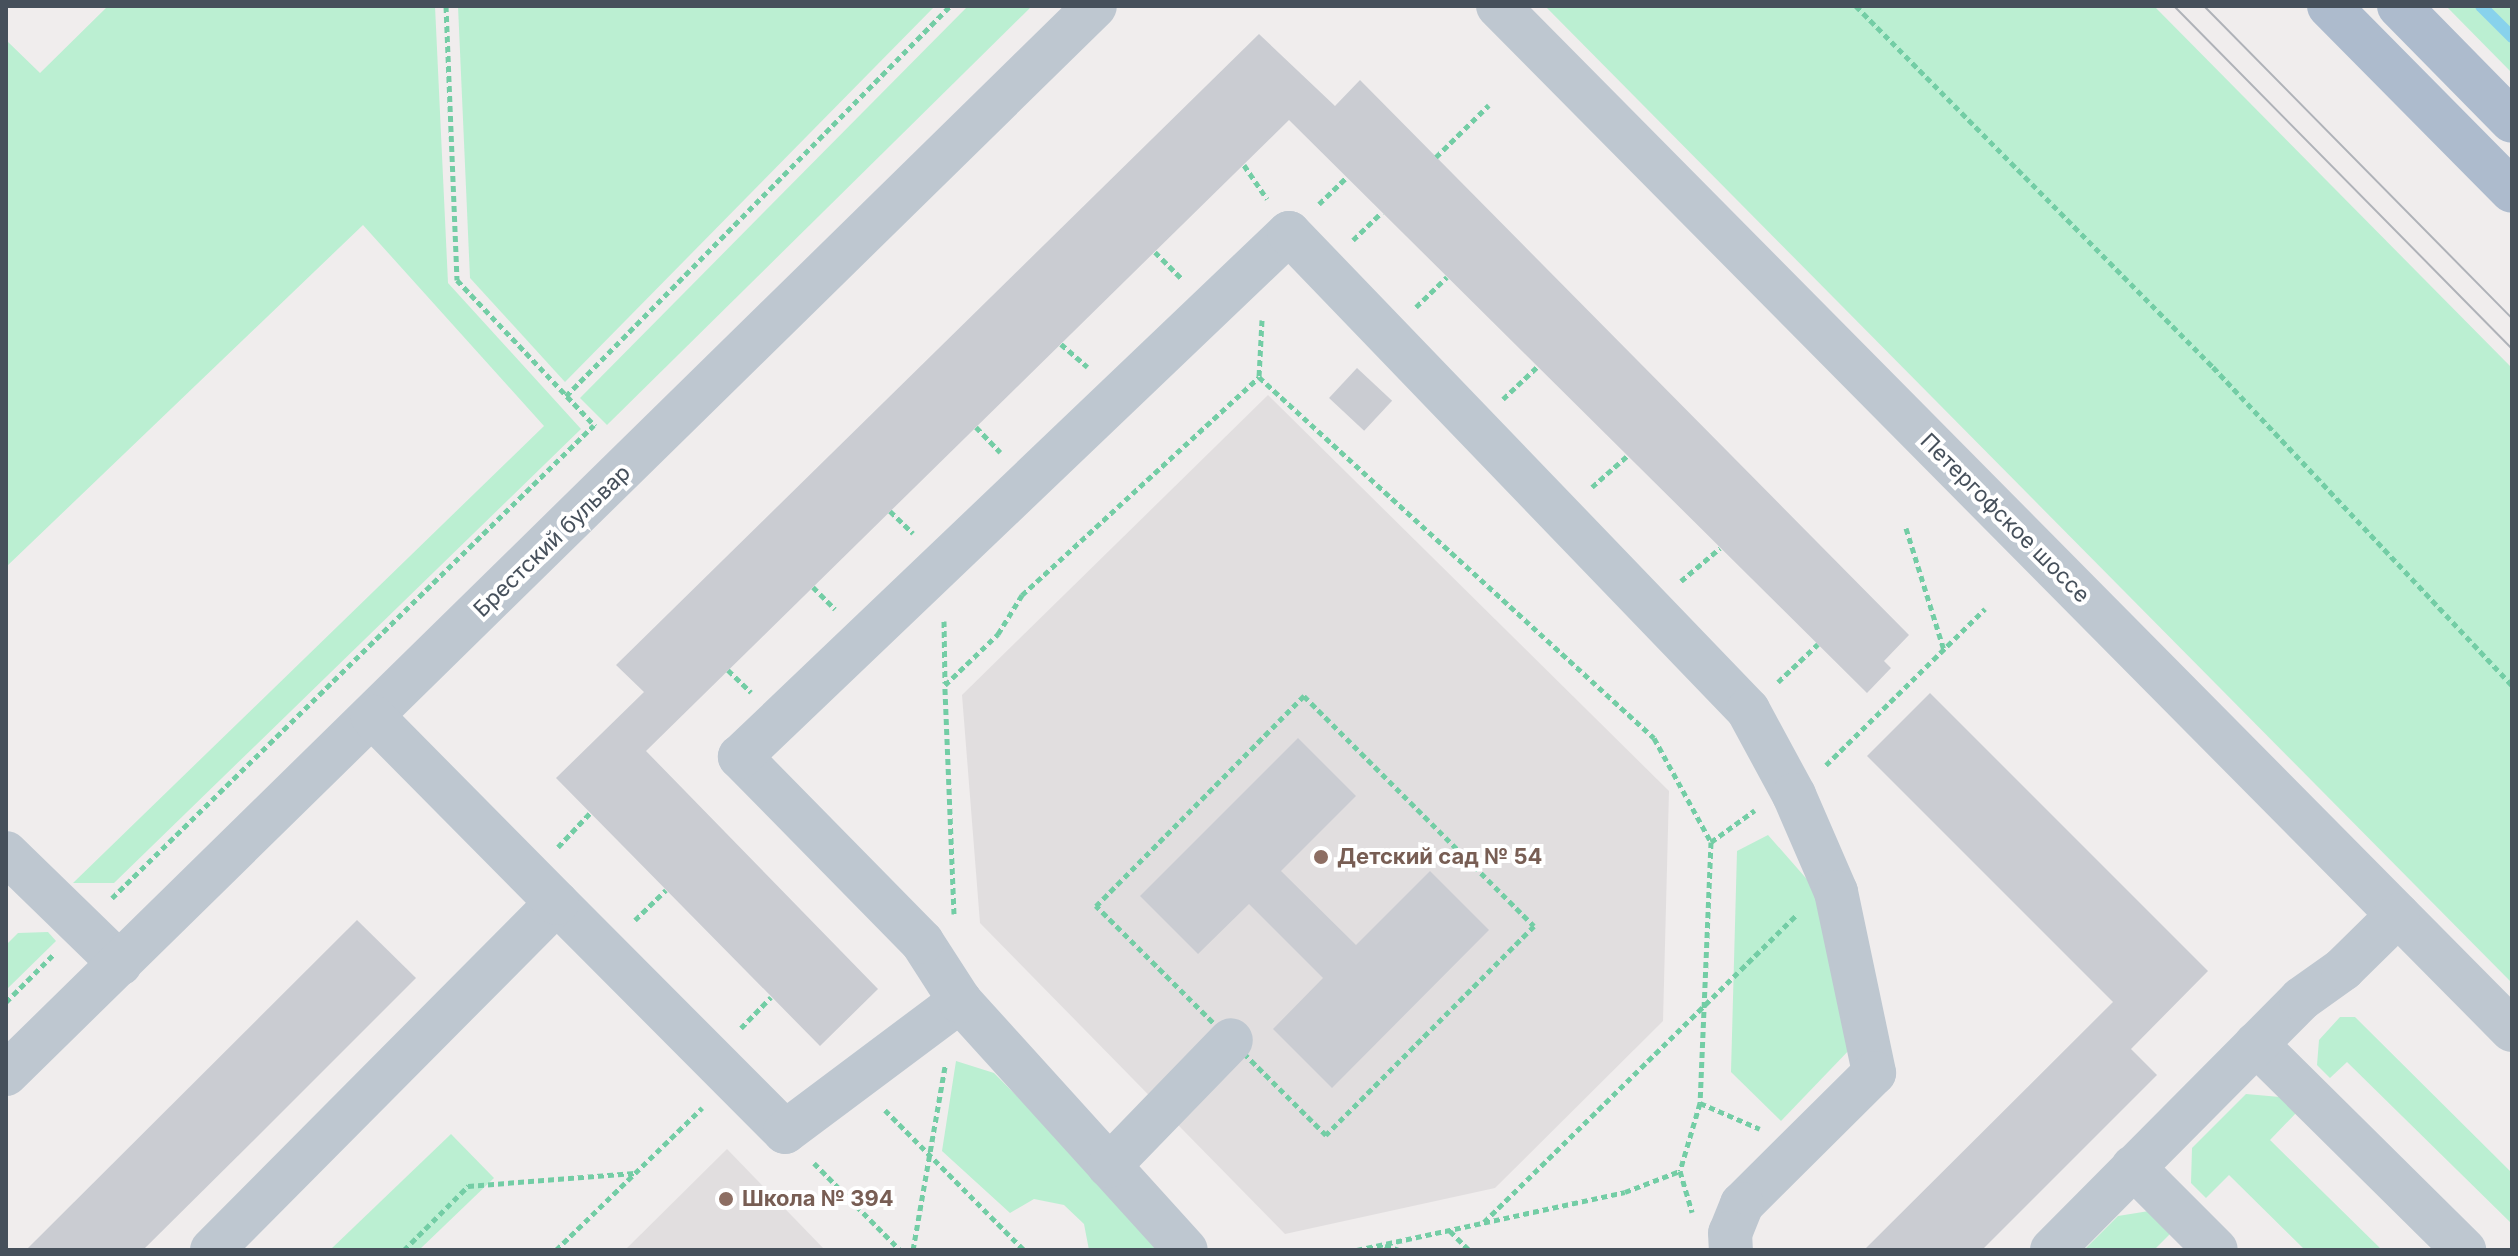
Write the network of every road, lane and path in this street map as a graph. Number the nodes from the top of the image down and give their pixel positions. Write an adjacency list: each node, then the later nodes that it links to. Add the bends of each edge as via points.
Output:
1 (446, 6): 14 (path, via 457,280)
2 (950, 6): 14 (path)
3 (1095, 6): 23 (street, Брестский бульвар)
4 (1498, 6): 29 (street, Петергофское шоссе)
5 (1856, 6): 21 (path, via 2213,367)
6 (2329, 6): 11 (main road)
7 (2399, 6): 9 (main road)
8 (1489, 105): 10 (path)
9 (2512, 121)
10 (1436, 157)
11 (2512, 191)
12 (1265, 255): 13 (path); 22 (street, via 1289,233); 33 (street, via 740,757 922,942)
13 (1259, 377): 25 (path, via 1654,738); 31 (path, via 1022,595 998,634 945,685)
14 (566, 396): 15 (path)
15 (594, 425): 16 (path); 30 (path)
16 (599, 431)
17 (1906, 528): 20 (path)
18 (1985, 609): 20 (path)
19 (1818, 644): 22 (path)
20 (1944, 650): 24 (path)
21 (2512, 685)
22 (1748, 710): 24 (street)
23 (373, 717): 28 (street); 32 (street, Брестский бульвар)
24 (1794, 795): 25 (path, via 1744,814); 27 (street)
25 (1711, 842): 34 (path)
26 (6, 853): 30 (street)
27 (1836, 892): 34 (path, via 1789,919); 45 (street, via 1874,1073)
28 (557, 903): 40 (street); 54 (street)
29 (2398, 915): 36 (street, Петергофское шоссе); 38 (street)
30 (82, 928): 32 (street); 35 (path)
31 (955, 929)
32 (120, 964): 39 (street, Брестский бульвар)
33 (960, 1001): 40 (street, via 785,1132); 44 (path); 46 (street)
34 (1707, 1001): 42 (path); 50 (path)
35 (6, 1002)
36 (2512, 1030)
37 (1231, 1040): 37 (path, via 1096,906 1304,696 1534,926 1326,1135); 46 (street)
38 (2256, 1044): 47 (street); 67 (street)
39 (6, 1074)
40 (732, 1079): 49 (path)
41 (874, 1098): 44 (path)
42 (1700, 1103): 45 (path, via 1753,1122); 48 (path)
43 (805, 1153): 57 (path)
44 (928, 1153): 58 (path); 59 (path)
45 (1790, 1157): 64 (street, via 1742,1204 1730,1233)
46 (1109, 1166): 60 (street)
47 (2133, 1167): 65 (street); 66 (street)
48 (1680, 1171): 50 (path, via 1625,1192); 51 (path)
49 (634, 1173): 55 (path, via 468,1186); 56 (path)
50 (1484, 1222): 52 (path)
51 (1695, 1224)
52 (1449, 1230): 53 (path); 63 (path)
53 (1382, 1245): 61 (path); 62 (path)
54 (212, 1250)
55 (404, 1250)
56 (556, 1250)
57 (900, 1250)
58 (913, 1250)
59 (1024, 1250)
60 (1186, 1250)
61 (1357, 1250)
62 (1399, 1250)
63 (1469, 1250)
64 (1731, 1250)
65 (2052, 1250)
66 (2216, 1250)
67 (2464, 1250)

